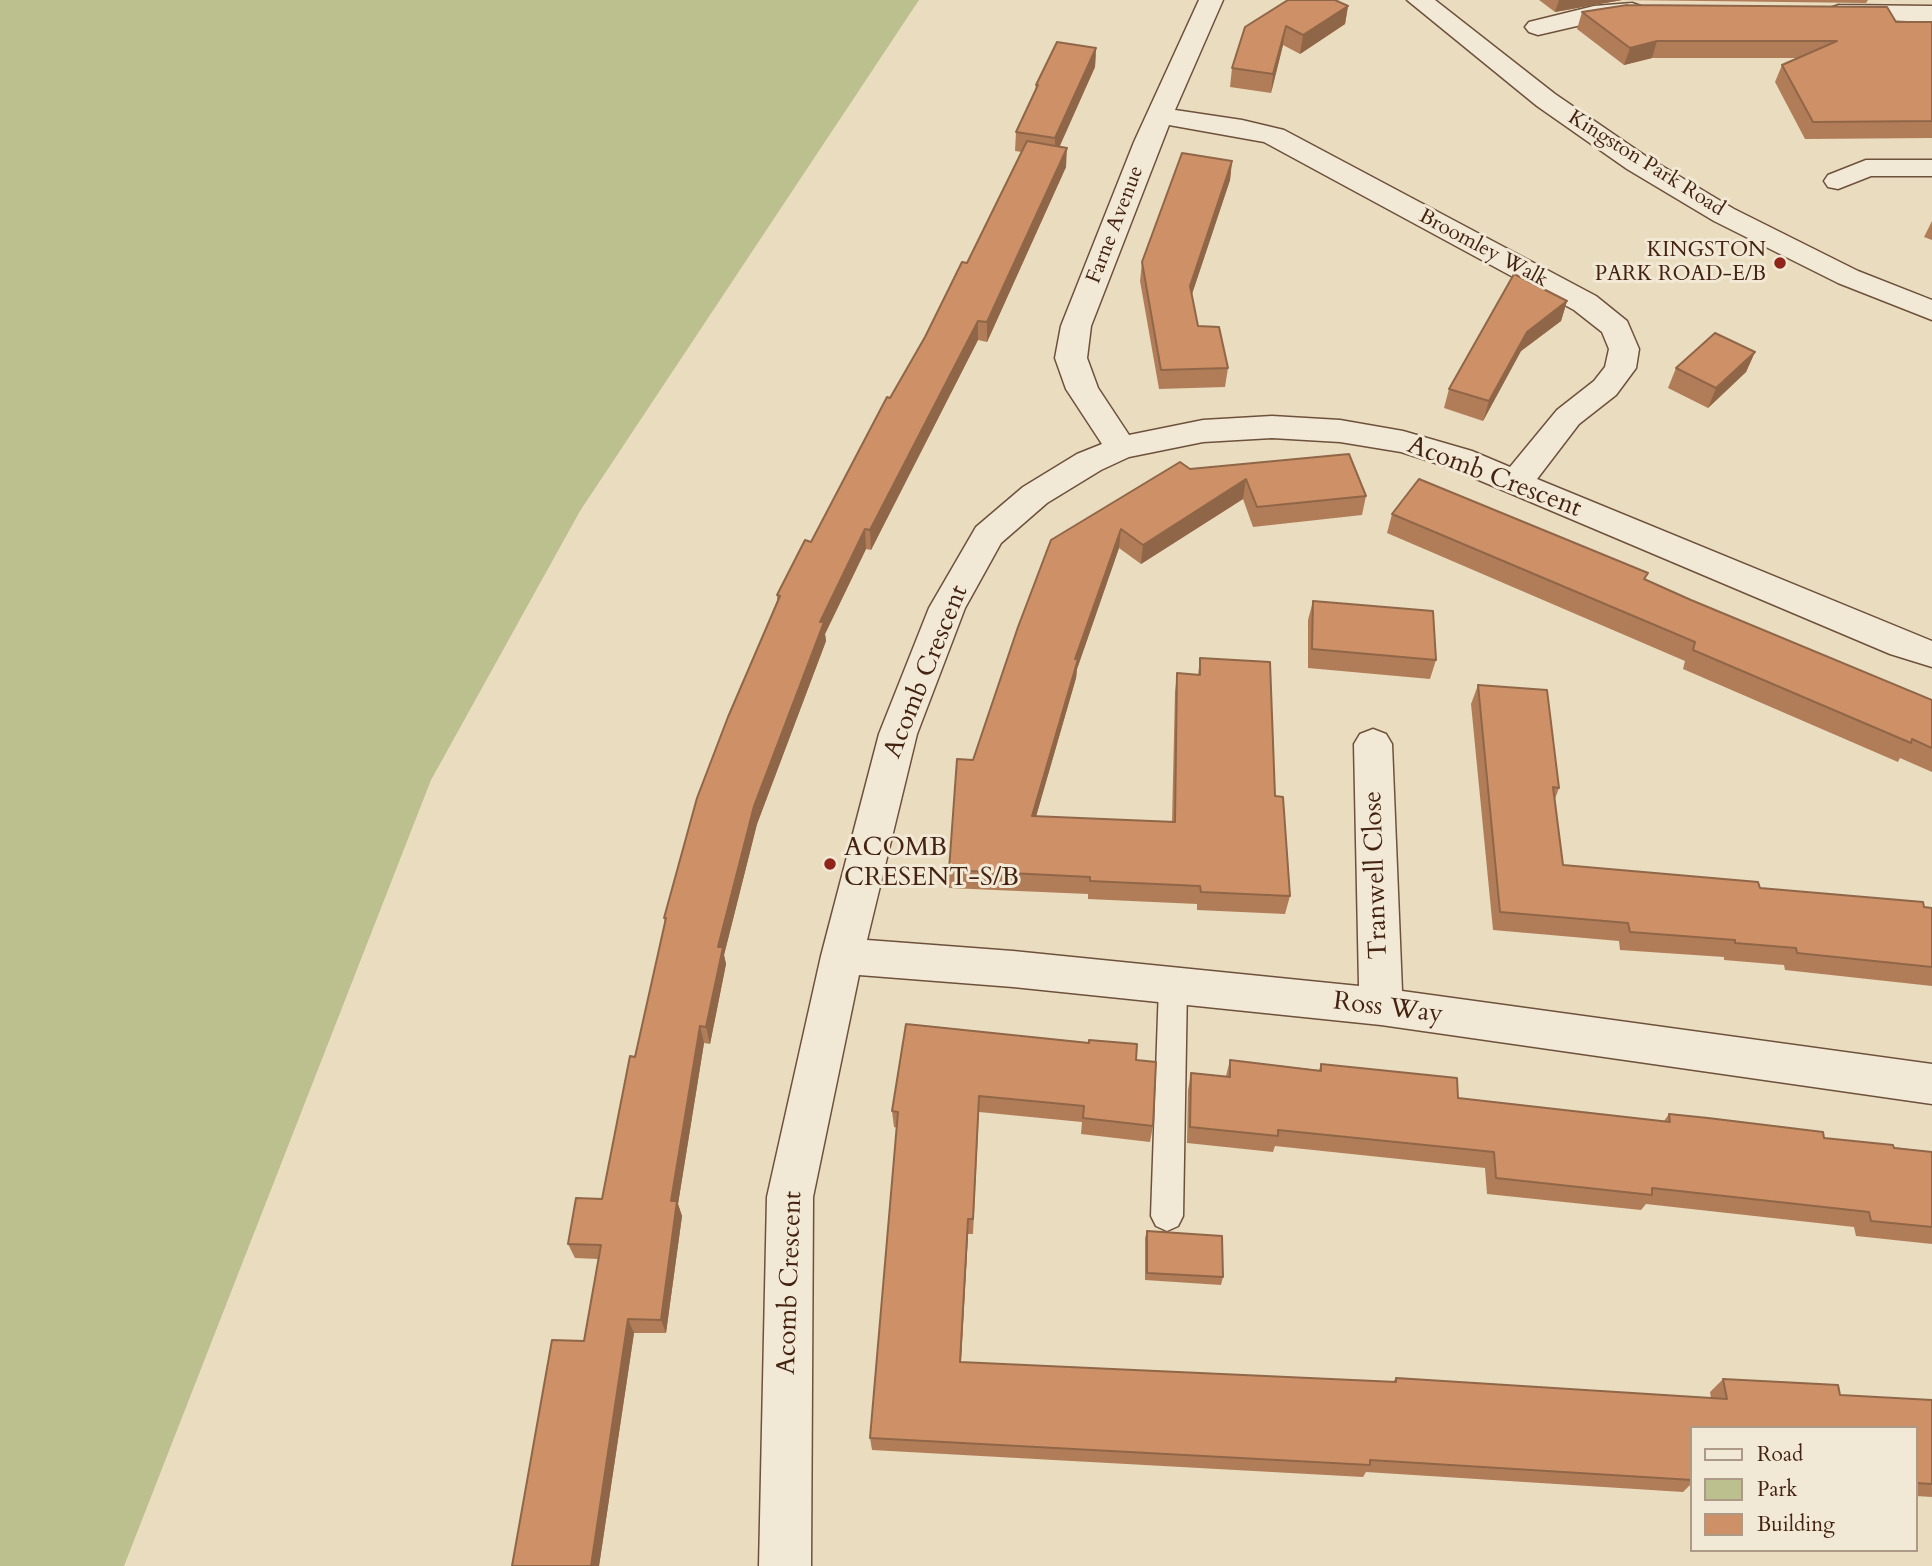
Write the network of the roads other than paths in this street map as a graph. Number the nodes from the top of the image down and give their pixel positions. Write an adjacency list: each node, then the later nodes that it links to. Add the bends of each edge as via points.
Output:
1 (1211, 0): 7 (street, Farne Avenue)
2 (1419, 0): 10 (street, Kingston Park Road, via 1546,100 1637,163 1724,215 1848,277)
3 (1923, 9): 5 (street)
4 (1649, 11): 6 (street, via 1594,13)
5 (1814, 13)
6 (1538, 27)
7 (1160, 116): 11 (street, Farne Avenue, via 1076,326 1071,358 1082,389); 12 (street, Broomley Walk, via 1273,136 1585,303 1616,328 1624,349 1620,368 1605,388 1568,417)
8 (1932, 168): 9 (street, via 1866,168)
9 (1838, 181)
10 (1932, 311)
11 (1121, 448): 12 (street, Acomb Crescent, via 1203,431 1272,427 1340,431 1403,442); 15 (street, Acomb Crescent, via 1035,495 988,535 947,608 898,734)
12 (1516, 483): 13 (street, Acomb Crescent)
13 (1932, 654)
14 (1373, 744): 17 (street, Tranwell Close)
15 (842, 956): 16 (street, Ross Way); 20 (street, Acomb Crescent, via 790,1197)
16 (1172, 986): 17 (street, Ross Way); 19 (lane)
17 (1381, 1007): 18 (street, Ross Way)
18 (1932, 1084)
19 (1167, 1216)
20 (785, 1566)

